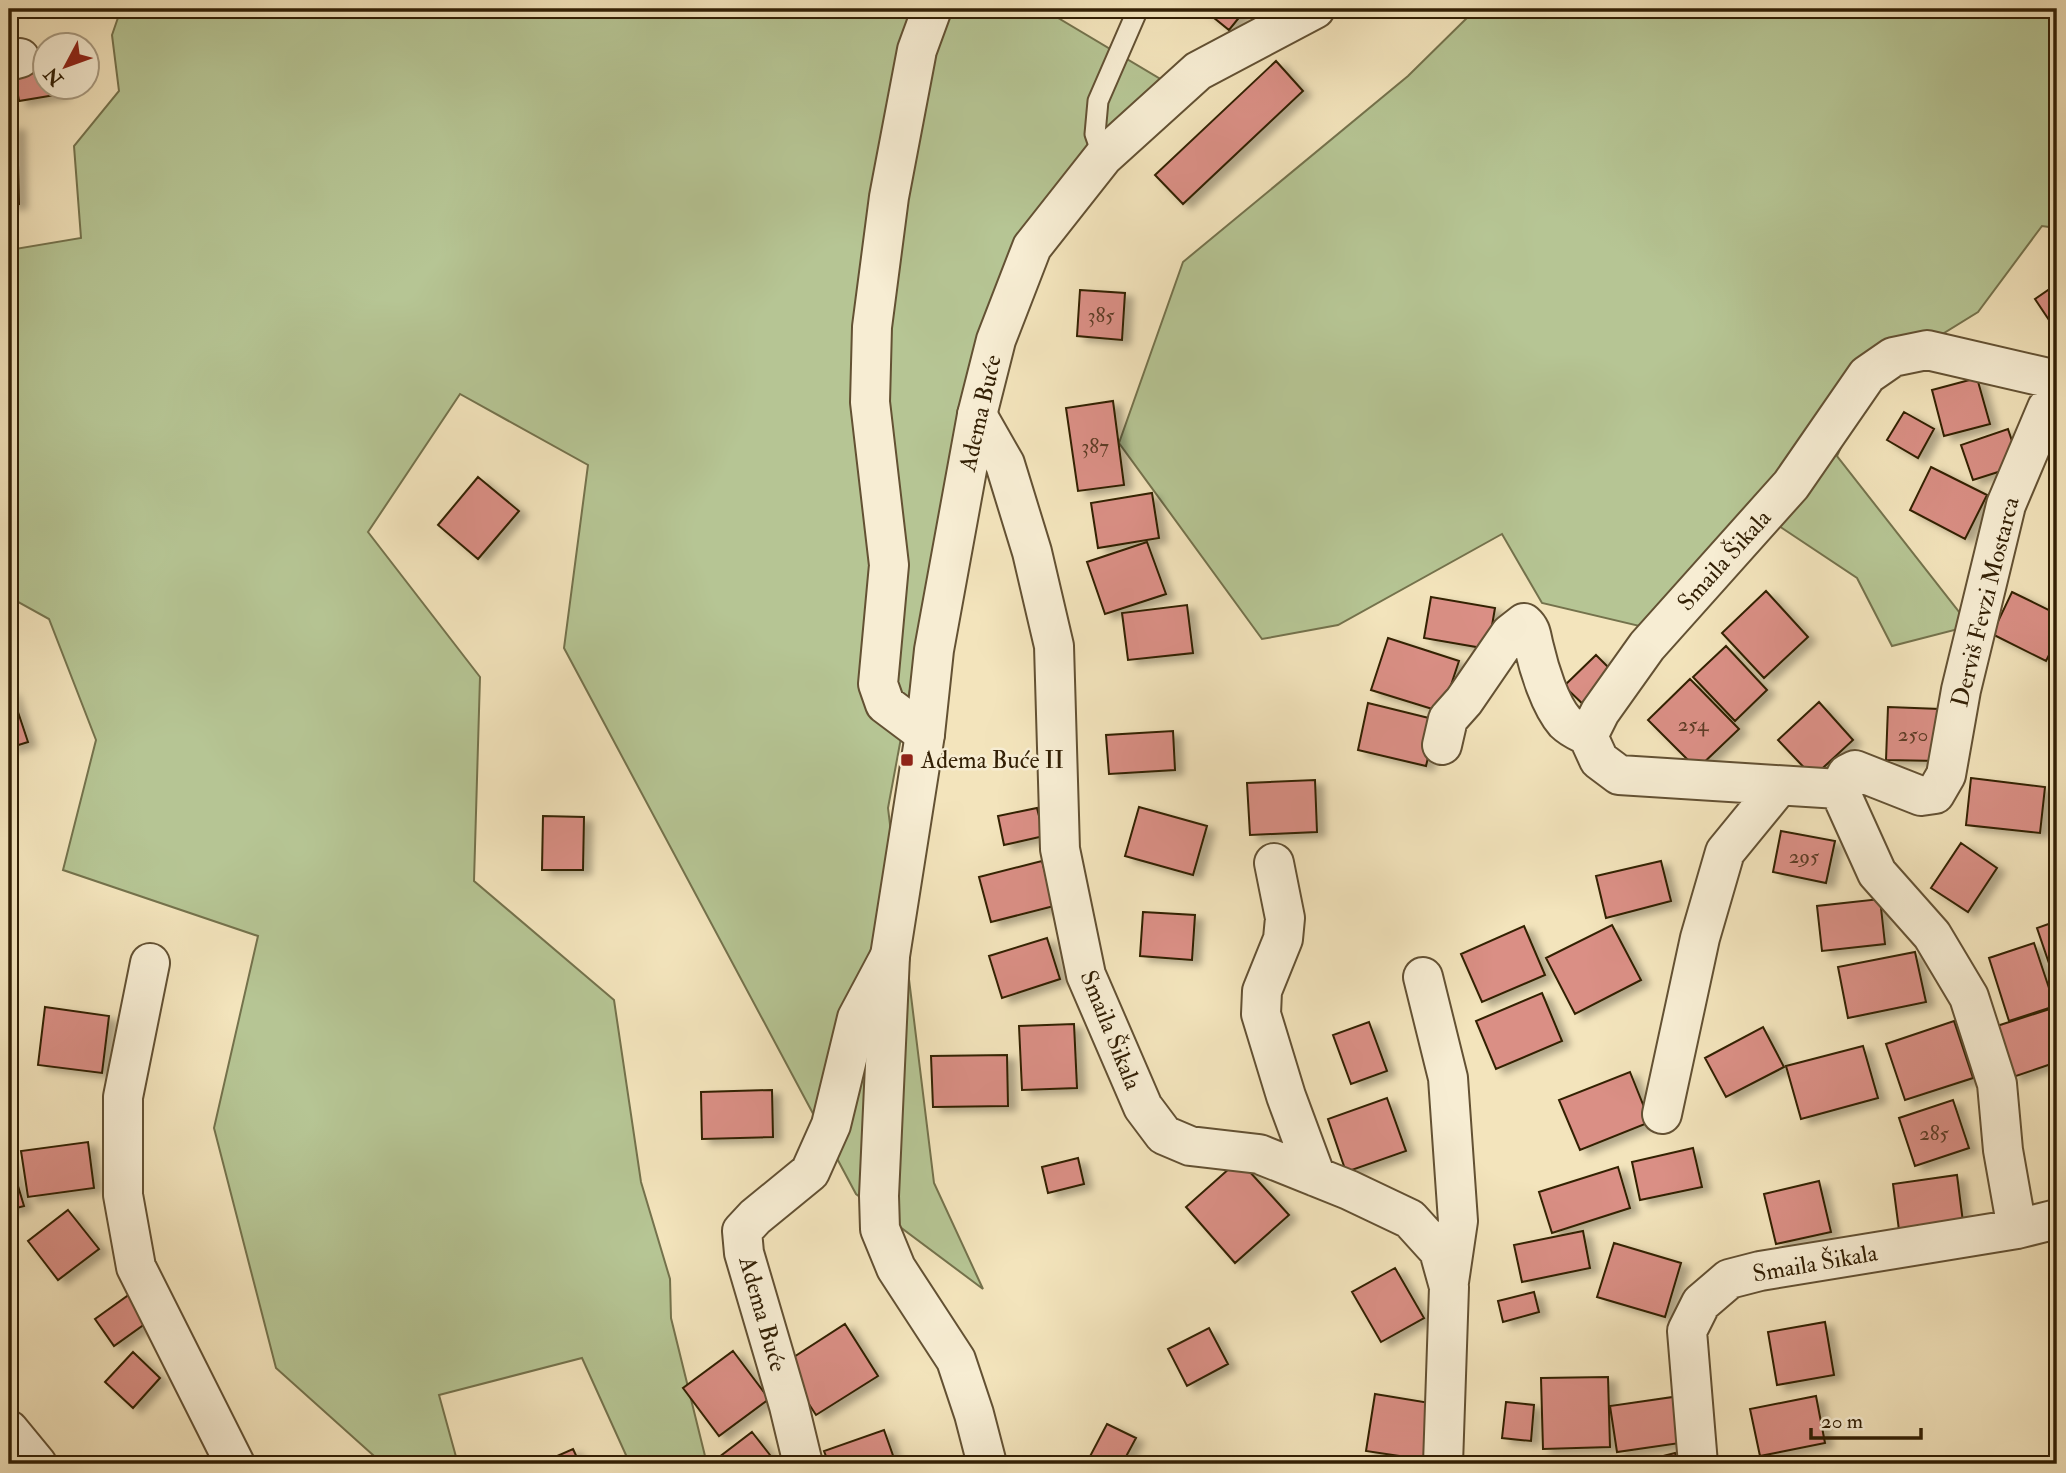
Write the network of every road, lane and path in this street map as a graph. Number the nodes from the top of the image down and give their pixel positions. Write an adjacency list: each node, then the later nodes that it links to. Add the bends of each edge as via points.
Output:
1 (932, 9): 8 (street, via 917,50 889,197 872,327 870,402 890,565 878,684 885,704)
2 (1138, 9): 4 (lane, via 1098,101 1095,134)
3 (1315, 9): 4 (street, Adema Buće, via 1198,71)
4 (1103, 157): 7 (street, Adema Buće, via 1032,247 996,340)
5 (2057, 380): 9 (street, Smaila Šikala, via 1927,350 1893,356 1867,375 1791,485 1647,646 1600,712)
6 (2057, 397): 12 (street, Derviš Fevzi Mostarca, via 2047,408 2006,505 1961,690 1946,775 1936,794 1921,796 1855,770 1847,774)
7 (976, 415): 8 (street, Adema Buće, via 934,650); 18 (street, Smaila Šikala, via 1005,464 1054,646 1060,849 1086,975 1143,1107 1164,1135 1189,1146 1259,1154)
8 (925, 734): 14 (street, Adema Buće)
9 (1588, 737): 10 (street, via 1563,720 1546,688 1531,629 1524,623 1510,634 1448,719); 11 (street, via 1599,760 1619,775)
10 (1443, 745)
11 (1779, 786): 12 (street); 17 (street, via 1725,852 1700,938)
12 (1839, 789): 20 (street, via 1877,873 1932,935 1969,997 1997,1084)
13 (1274, 863): 18 (street, via 1285,918 1283,939 1262,991 1261,1014)
14 (890, 956): 25 (street, Adema Buće, via 857,1018 831,1125 810,1172 743,1231 744,1253); 26 (street, Adema Buće, via 880,1229 896,1268 956,1360)
15 (150, 963): 24 (street, via 122,1097 123,1195 136,1267)
16 (1423, 977): 21 (street, via 1448,1078 1458,1221)
17 (1662, 1114)
18 (1316, 1177): 21 (street, Smaila Šikala, via 1410,1219 1439,1251)
19 (2057, 1219): 20 (street, Smaila Šikala)
20 (2017, 1229): 28 (street, Smaila Šikala, via 1729,1279 1701,1303 1687,1331)
21 (1448, 1287): 27 (street, Smaila Šikala)
22 (9, 1430): 23 (street)
23 (37, 1464)
24 (235, 1464)
25 (803, 1464)
26 (987, 1464)
27 (1443, 1464)
28 (1698, 1464)

